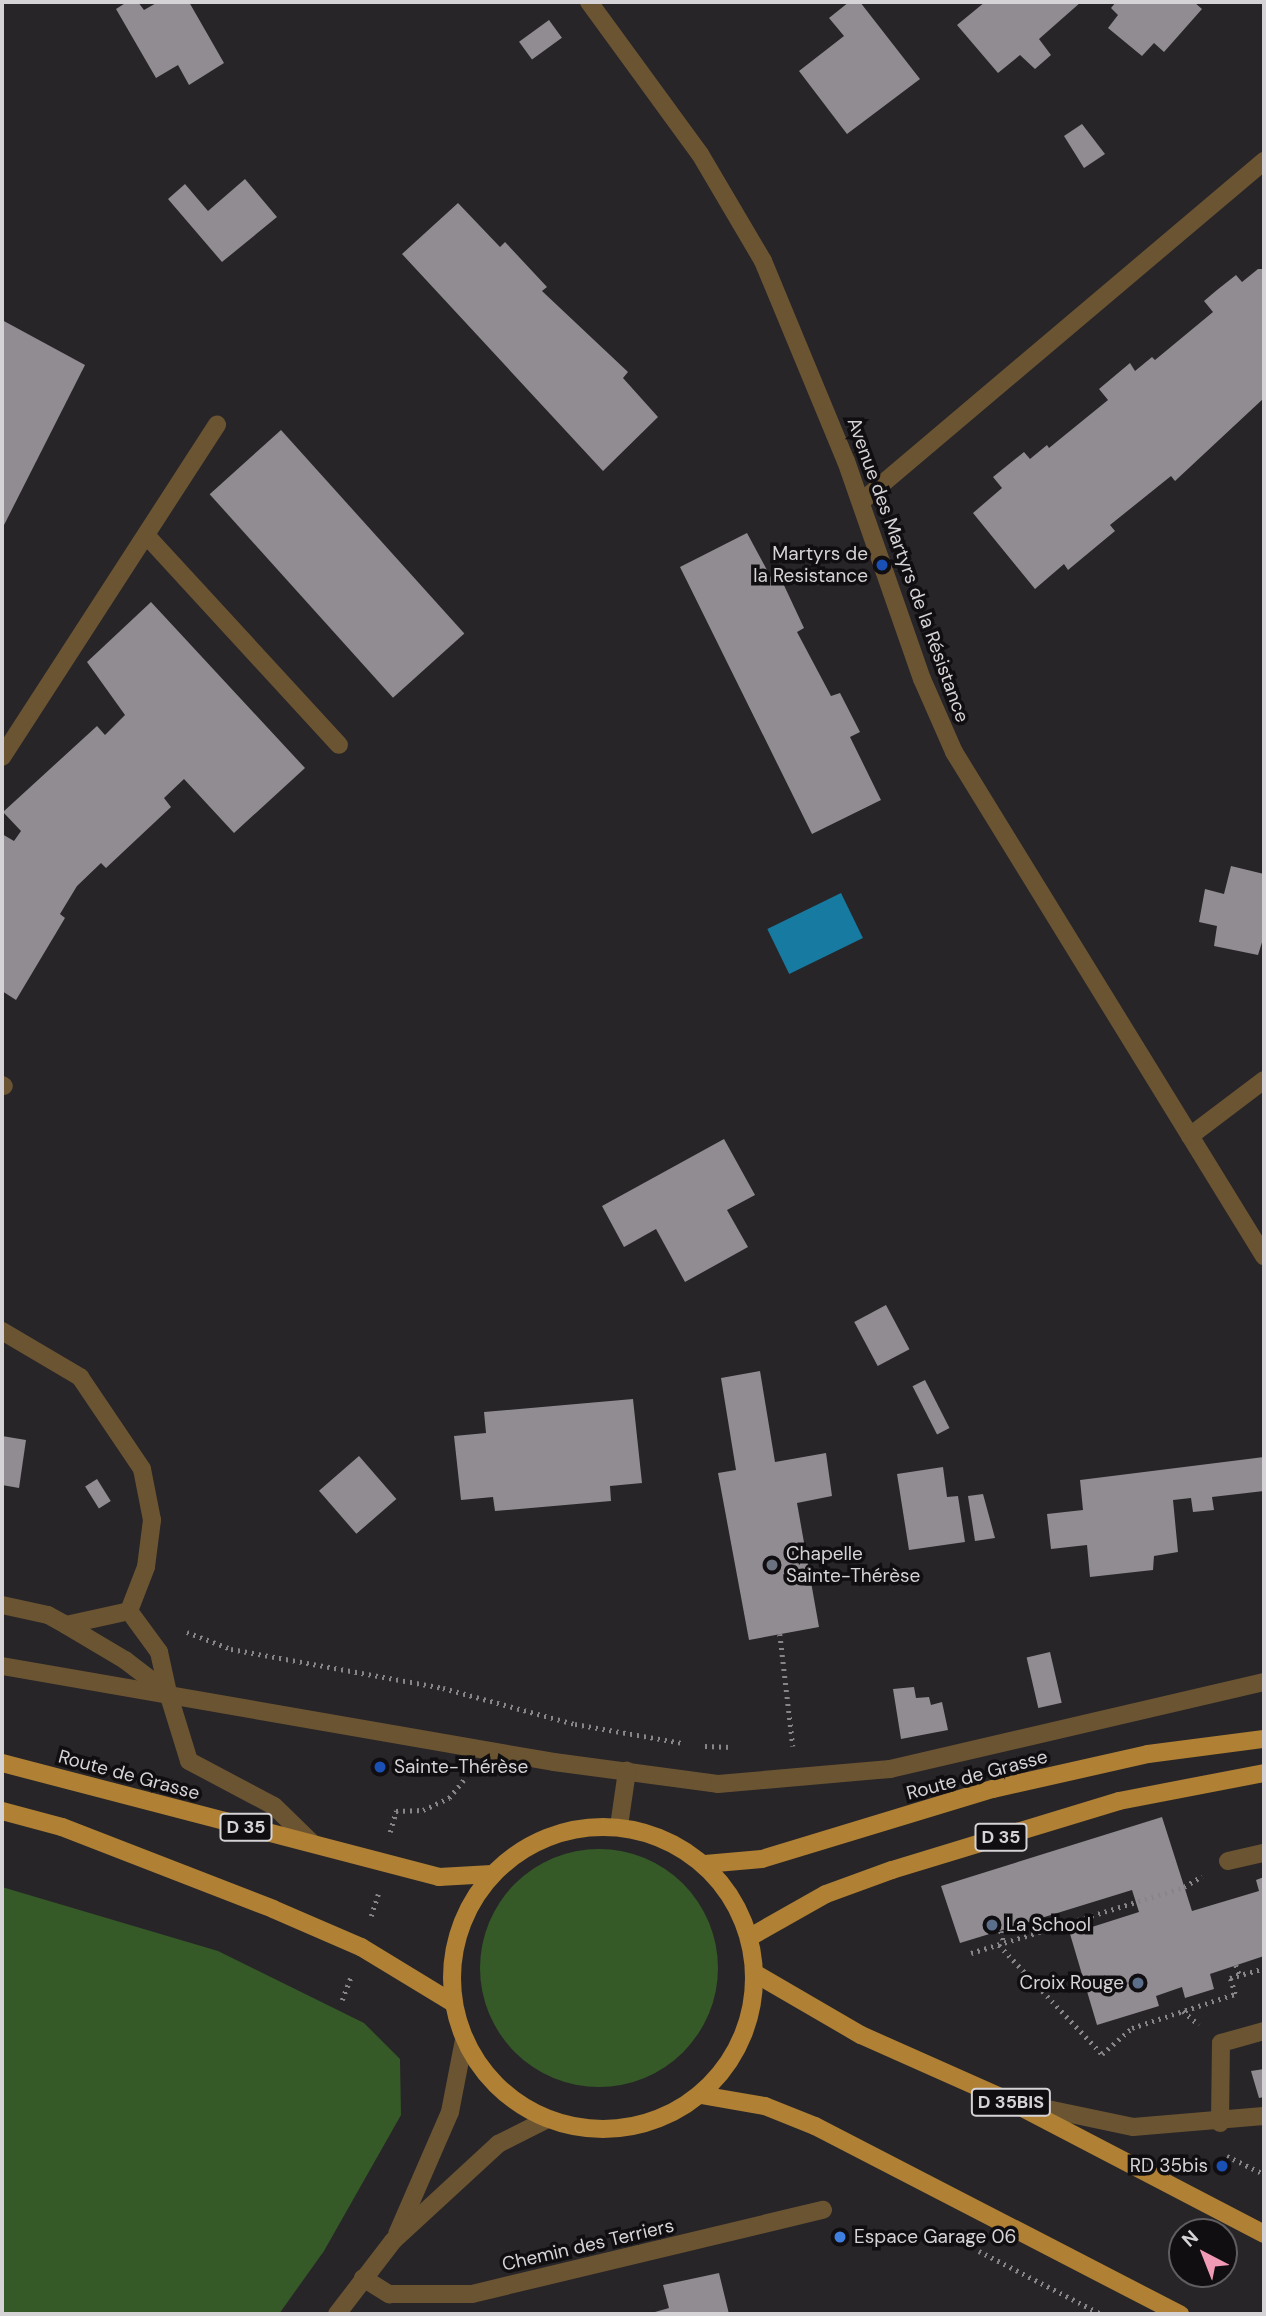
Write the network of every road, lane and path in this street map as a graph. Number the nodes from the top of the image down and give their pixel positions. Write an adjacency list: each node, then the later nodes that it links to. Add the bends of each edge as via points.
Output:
1 (599, 5): 4 (street, Avenue des Martyrs de la Résistance, via 700,154 763,261)
2 (1264, 161): 4 (street)
3 (216, 425): 5 (street)
4 (862, 501): 9 (street, Avenue des Martyrs de la Résistance, via 922,679 954,752)
5 (146, 535): 6 (street); 7 (street)
6 (339, 745)
7 (2, 757)
8 (1264, 1080): 9 (street)
9 (1190, 1136): 10 (street, Avenue des Martyrs de la Résistance)
10 (1264, 1256)
11 (2, 1331): 13 (street, via 80,1377 142,1469 152,1520 146,1567)
12 (2, 1605): 14 (street, via 48,1615)
13 (129, 1611): 14 (street); 19 (street, via 159,1652)
14 (66, 1625): 19 (street, via 125,1660)
15 (180, 1630): 21 (path, via 231,1649 443,1688 575,1724)
16 (780, 1634): 24 (path, via 794,1749)
17 (2, 1666): 19 (street)
18 (1264, 1682): 26 (street, via 890,1769 718,1784)
19 (168, 1693): 26 (street, via 334,1725); 32 (street, via 189,1761 274,1806)
20 (1264, 1739): 35 (main road, Route de Grasse / D 35, via 1149,1755 993,1789 762,1859)
21 (687, 1744)
22 (700, 1746): 23 (path)
23 (740, 1747)
24 (780, 1748)
25 (2, 1762): 32 (main road, Route de Grasse / D 35)
26 (627, 1771): 30 (street)
27 (1264, 1773): 40 (main road, D 35, via 1119,1801 892,1870 826,1894)
28 (468, 1774): 31 (path, via 449,1798 423,1810 396,1811)
29 (2, 1811): 49 (main road, via 62,1827 273,1909 361,1947)
30 (619, 1826): 35 (main road, via 665,1839); 36 (main road, via 572,1829 529,1845)
31 (388, 1837)
32 (312, 1843): 36 (main road, Route de Grasse / D 35, via 439,1877)
33 (1264, 1853): 34 (street)
34 (1228, 1861): 41 (path, via 1184,1887)
35 (705, 1864): 40 (main road, via 733,1898)
36 (492, 1874): 49 (main road, via 471,1902 457,1934 451,1969)
37 (380, 1886): 38 (path)
38 (369, 1922)
39 (1001, 1931): 41 (path)
40 (750, 1937): 46 (main road)
41 (1001, 1944): 42 (path); 47 (path, via 1102,2054 1132,2028 1235,1994 1230,1978)
42 (971, 1953)
43 (1236, 1965): 47 (path)
44 (1264, 1968): 47 (path)
45 (352, 1972): 48 (path)
46 (756, 1974): 52 (main road, via 750,2019 731,2061); 53 (main road, D 35BIS, via 861,2035)
47 (1240, 1976)
48 (342, 2000)
49 (453, 2003): 51 (main road)
50 (1264, 2031): 56 (street, via 1221,2043)
51 (464, 2039): 55 (main road, via 497,2088); 59 (street, via 450,2112)
52 (701, 2095): 55 (main road, via 654,2122 600,2131); 62 (main road, via 765,2106 815,2126)
53 (1007, 2100): 56 (street, via 1133,2127); 58 (main road, D 35BIS)
54 (1264, 2116): 56 (street)
55 (546, 2120): 59 (street, via 499,2144)
56 (1220, 2123)
57 (823, 2210): 60 (street, Chemin des Terriers, via 472,2294 389,2294)
58 (1264, 2234)
59 (393, 2241): 60 (street)
60 (363, 2278): 61 (street)
61 (337, 2314)
62 (1180, 2314)

